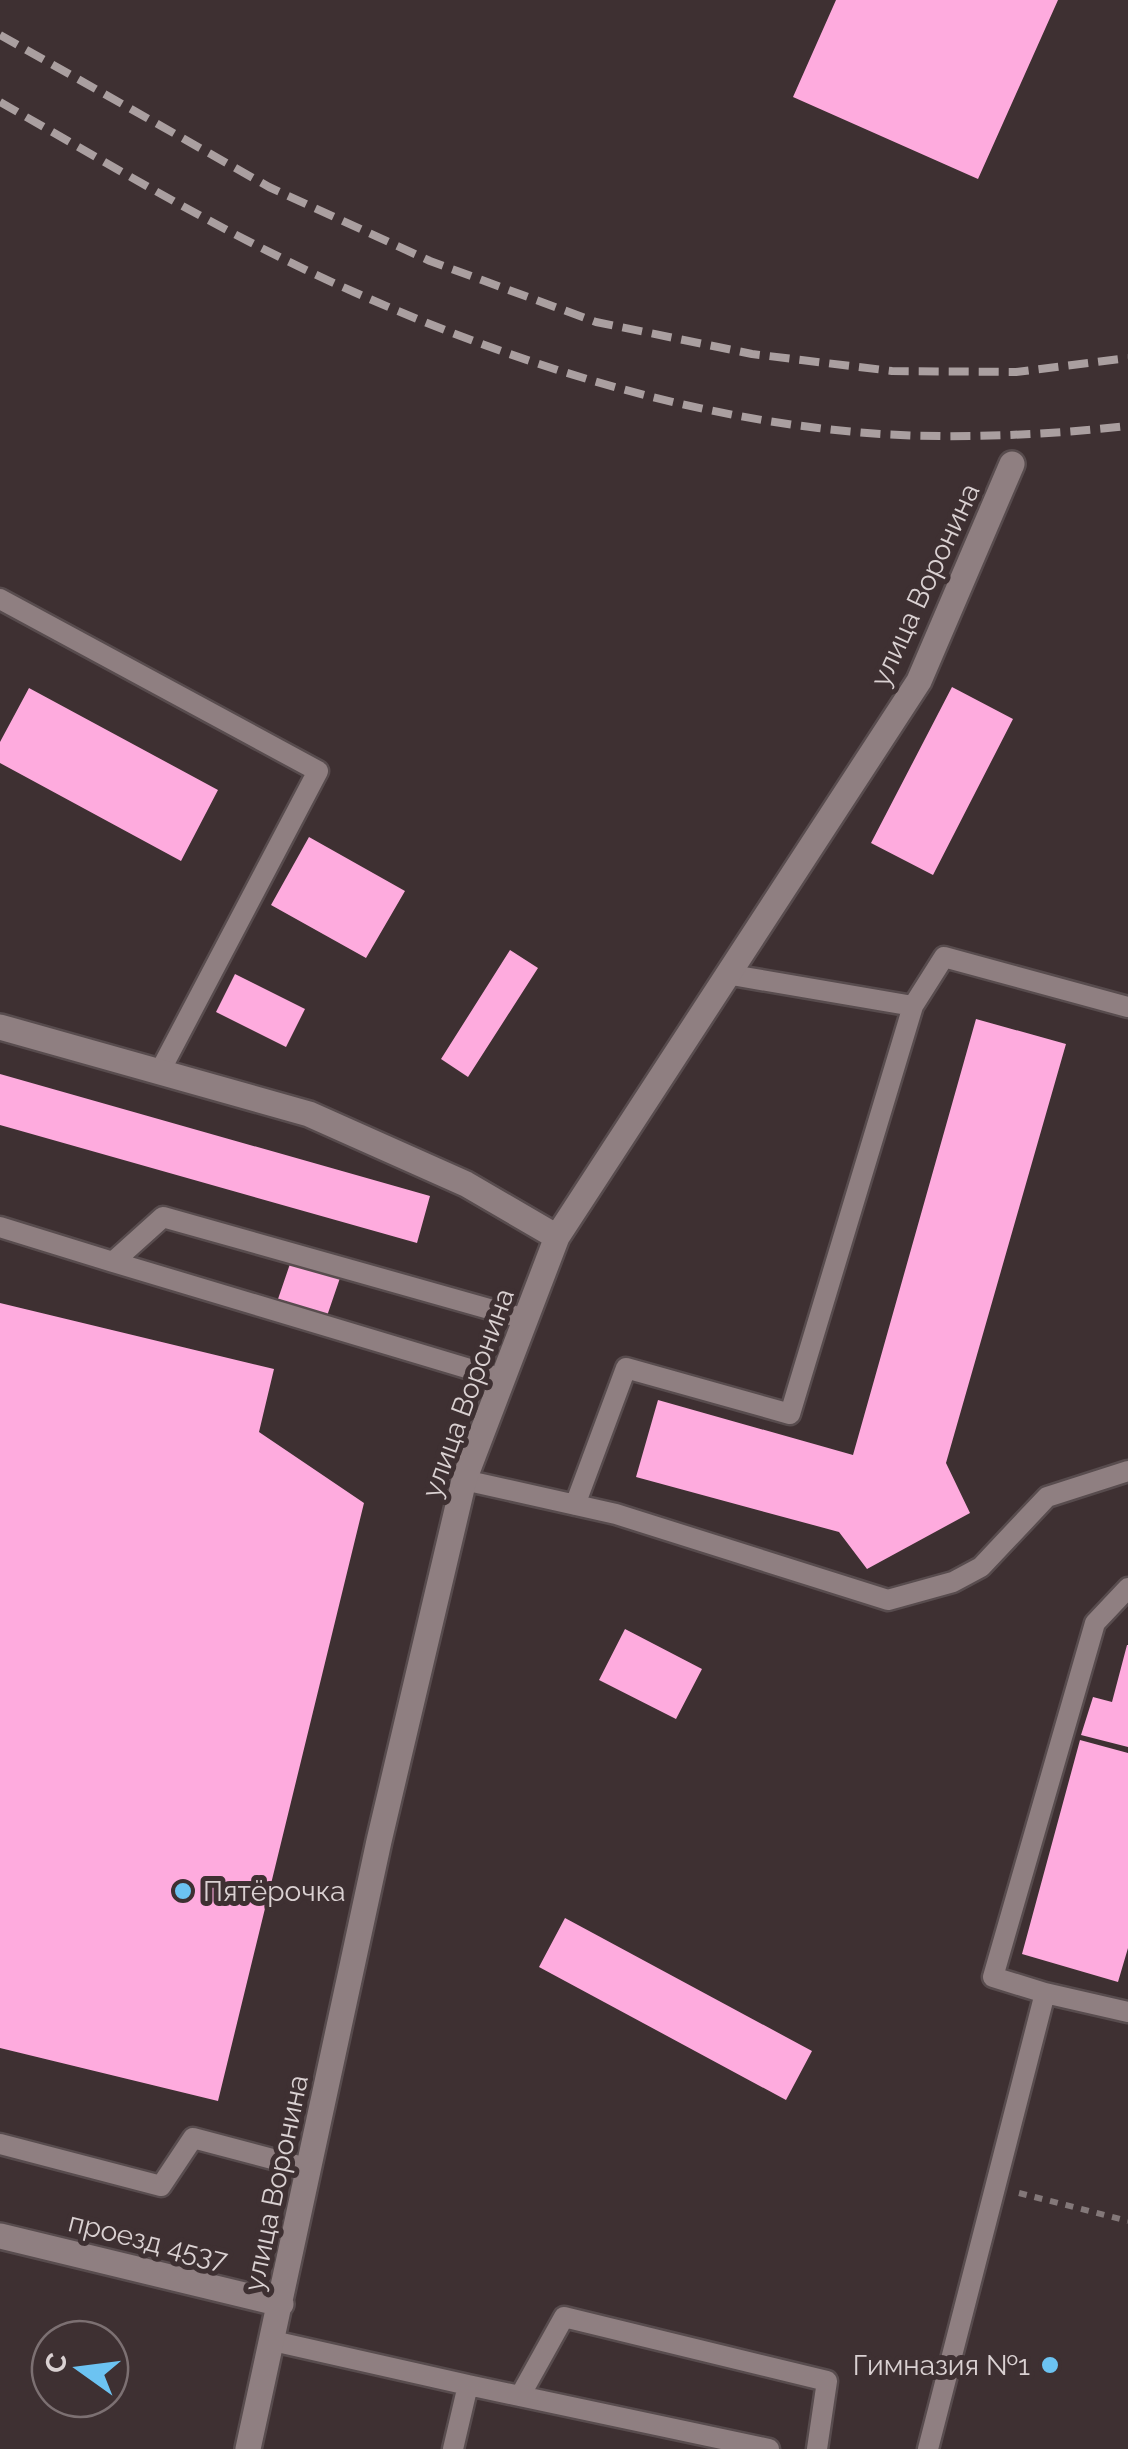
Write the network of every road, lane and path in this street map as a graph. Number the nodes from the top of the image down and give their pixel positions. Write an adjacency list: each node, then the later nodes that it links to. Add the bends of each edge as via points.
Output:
1 (1012, 464): 3 (street, улица Воронина, via 919,681)
2 (0, 599): 7 (lane, via 318,771)
3 (726, 974): 4 (lane); 9 (street, улица Воронина)
4 (913, 1006): 5 (lane, via 944,958); 15 (lane, via 790,1414 626,1368)
5 (1128, 1007)
6 (0, 1026): 7 (street)
7 (159, 1073): 9 (street, via 309,1114 466,1184)
8 (0, 1227): 10 (lane)
9 (557, 1237): 11 (street, улица Воронина)
10 (113, 1262): 11 (lane, via 163,1218); 12 (lane)
11 (525, 1319): 12 (street, улица Воронина)
12 (503, 1380): 14 (street, улица Воронина)
13 (1128, 1471): 15 (lane, via 1047,1496 981,1567 888,1600)
14 (464, 1480): 15 (lane); 20 (street, улица Воронина)
15 (575, 1505)
16 (1128, 1588): 17 (lane, via 1096,1623 993,1977)
17 (1046, 1993): 18 (lane); 21 (lane)
18 (1128, 2012)
19 (0, 2144): 20 (lane, via 161,2186 193,2138)
20 (310, 2168): 24 (street, улица Воронина)
21 (993, 2187): 22 (path); 32 (lane)
22 (1128, 2221)
23 (0, 2236): 24 (street, проезд 4537)
24 (281, 2304): 25 (street, улица Воронина)
25 (273, 2341): 26 (lane); 28 (street, улица Воронина)
26 (468, 2385): 27 (lane); 29 (lane)
27 (520, 2396): 30 (lane); 31 (lane, via 564,2317 827,2380)
28 (248, 2449)
29 (453, 2449)
30 (769, 2449)
31 (816, 2449)
32 (928, 2449)

